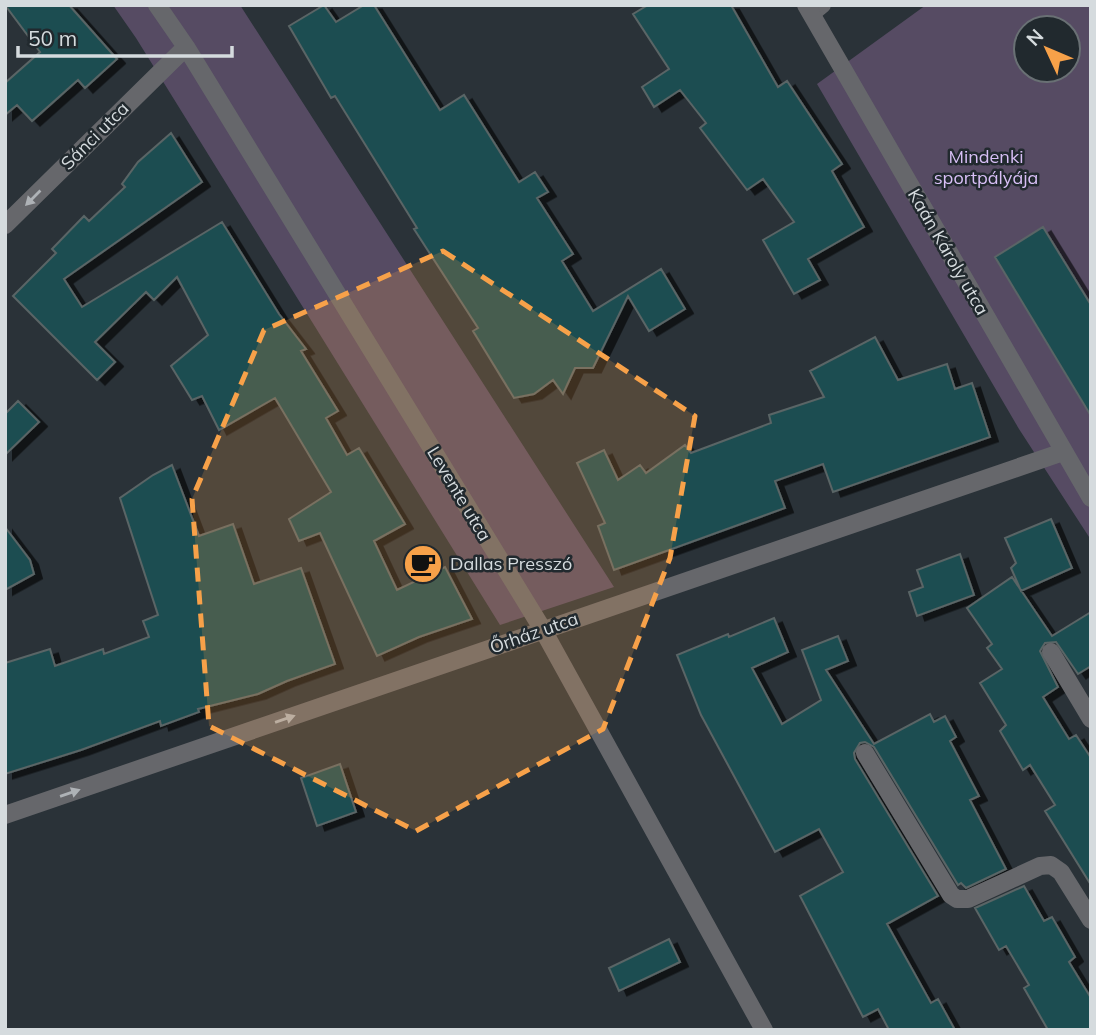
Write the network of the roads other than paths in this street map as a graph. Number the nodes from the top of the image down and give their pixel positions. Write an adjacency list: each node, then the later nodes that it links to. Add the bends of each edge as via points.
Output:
1 (157, 5): 3 (street, Levente utca)
2 (814, 8): 5 (street, Kaán Károly utca)
3 (186, 47): 4 (street, Sánci utca, one-way to 4); 7 (street, Levente utca)
4 (5, 225)
5 (1063, 452): 6 (street, Kaán Károly utca); 7 (street, Őrház utca)
6 (1091, 498)
7 (543, 630): 11 (street, Őrház utca, one-way to 7); 13 (street, Levente utca)
8 (1051, 652): 9 (street)
9 (1091, 719)
10 (865, 753): 12 (street, via 951,895 968,899 1040,866 1051,866 1061,872)
11 (5, 816)
12 (1091, 920)
13 (764, 1030)

